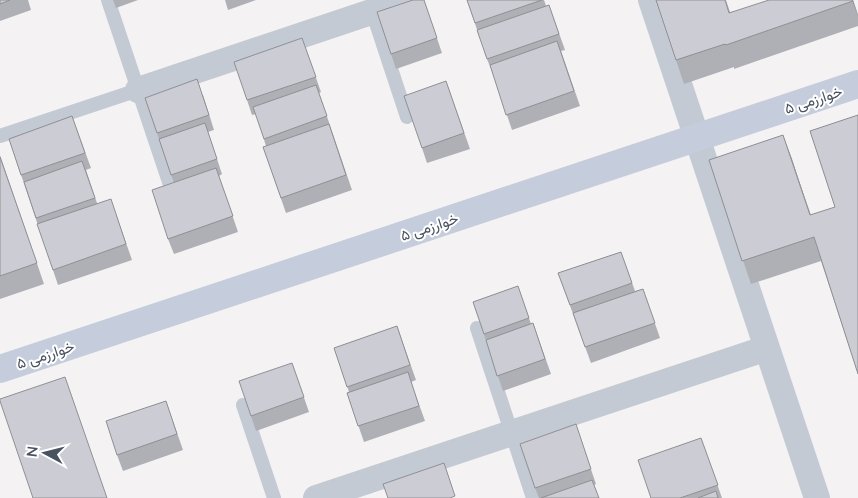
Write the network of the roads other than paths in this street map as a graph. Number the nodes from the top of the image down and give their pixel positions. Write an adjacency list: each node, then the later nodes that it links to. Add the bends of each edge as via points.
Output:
1 (108, 0): 6 (lane)
2 (408, 0): 4 (street)
3 (651, 0): 9 (street)
4 (370, 6): 6 (street); 7 (lane)
5 (858, 84): 9 (street, خوارزمی ۵)
6 (138, 90): 8 (lane); 10 (lane)
7 (407, 117)
8 (0, 136)
9 (697, 138): 12 (street); 13 (street, خوارزمی ۵)
10 (173, 194)
11 (477, 328): 15 (lane)
12 (767, 348): 15 (street); 19 (street)
13 (0, 369)
14 (243, 405): 16 (lane)
15 (512, 433): 17 (street); 18 (lane)
16 (274, 498)
17 (316, 498)
18 (534, 498)
19 (817, 498)

